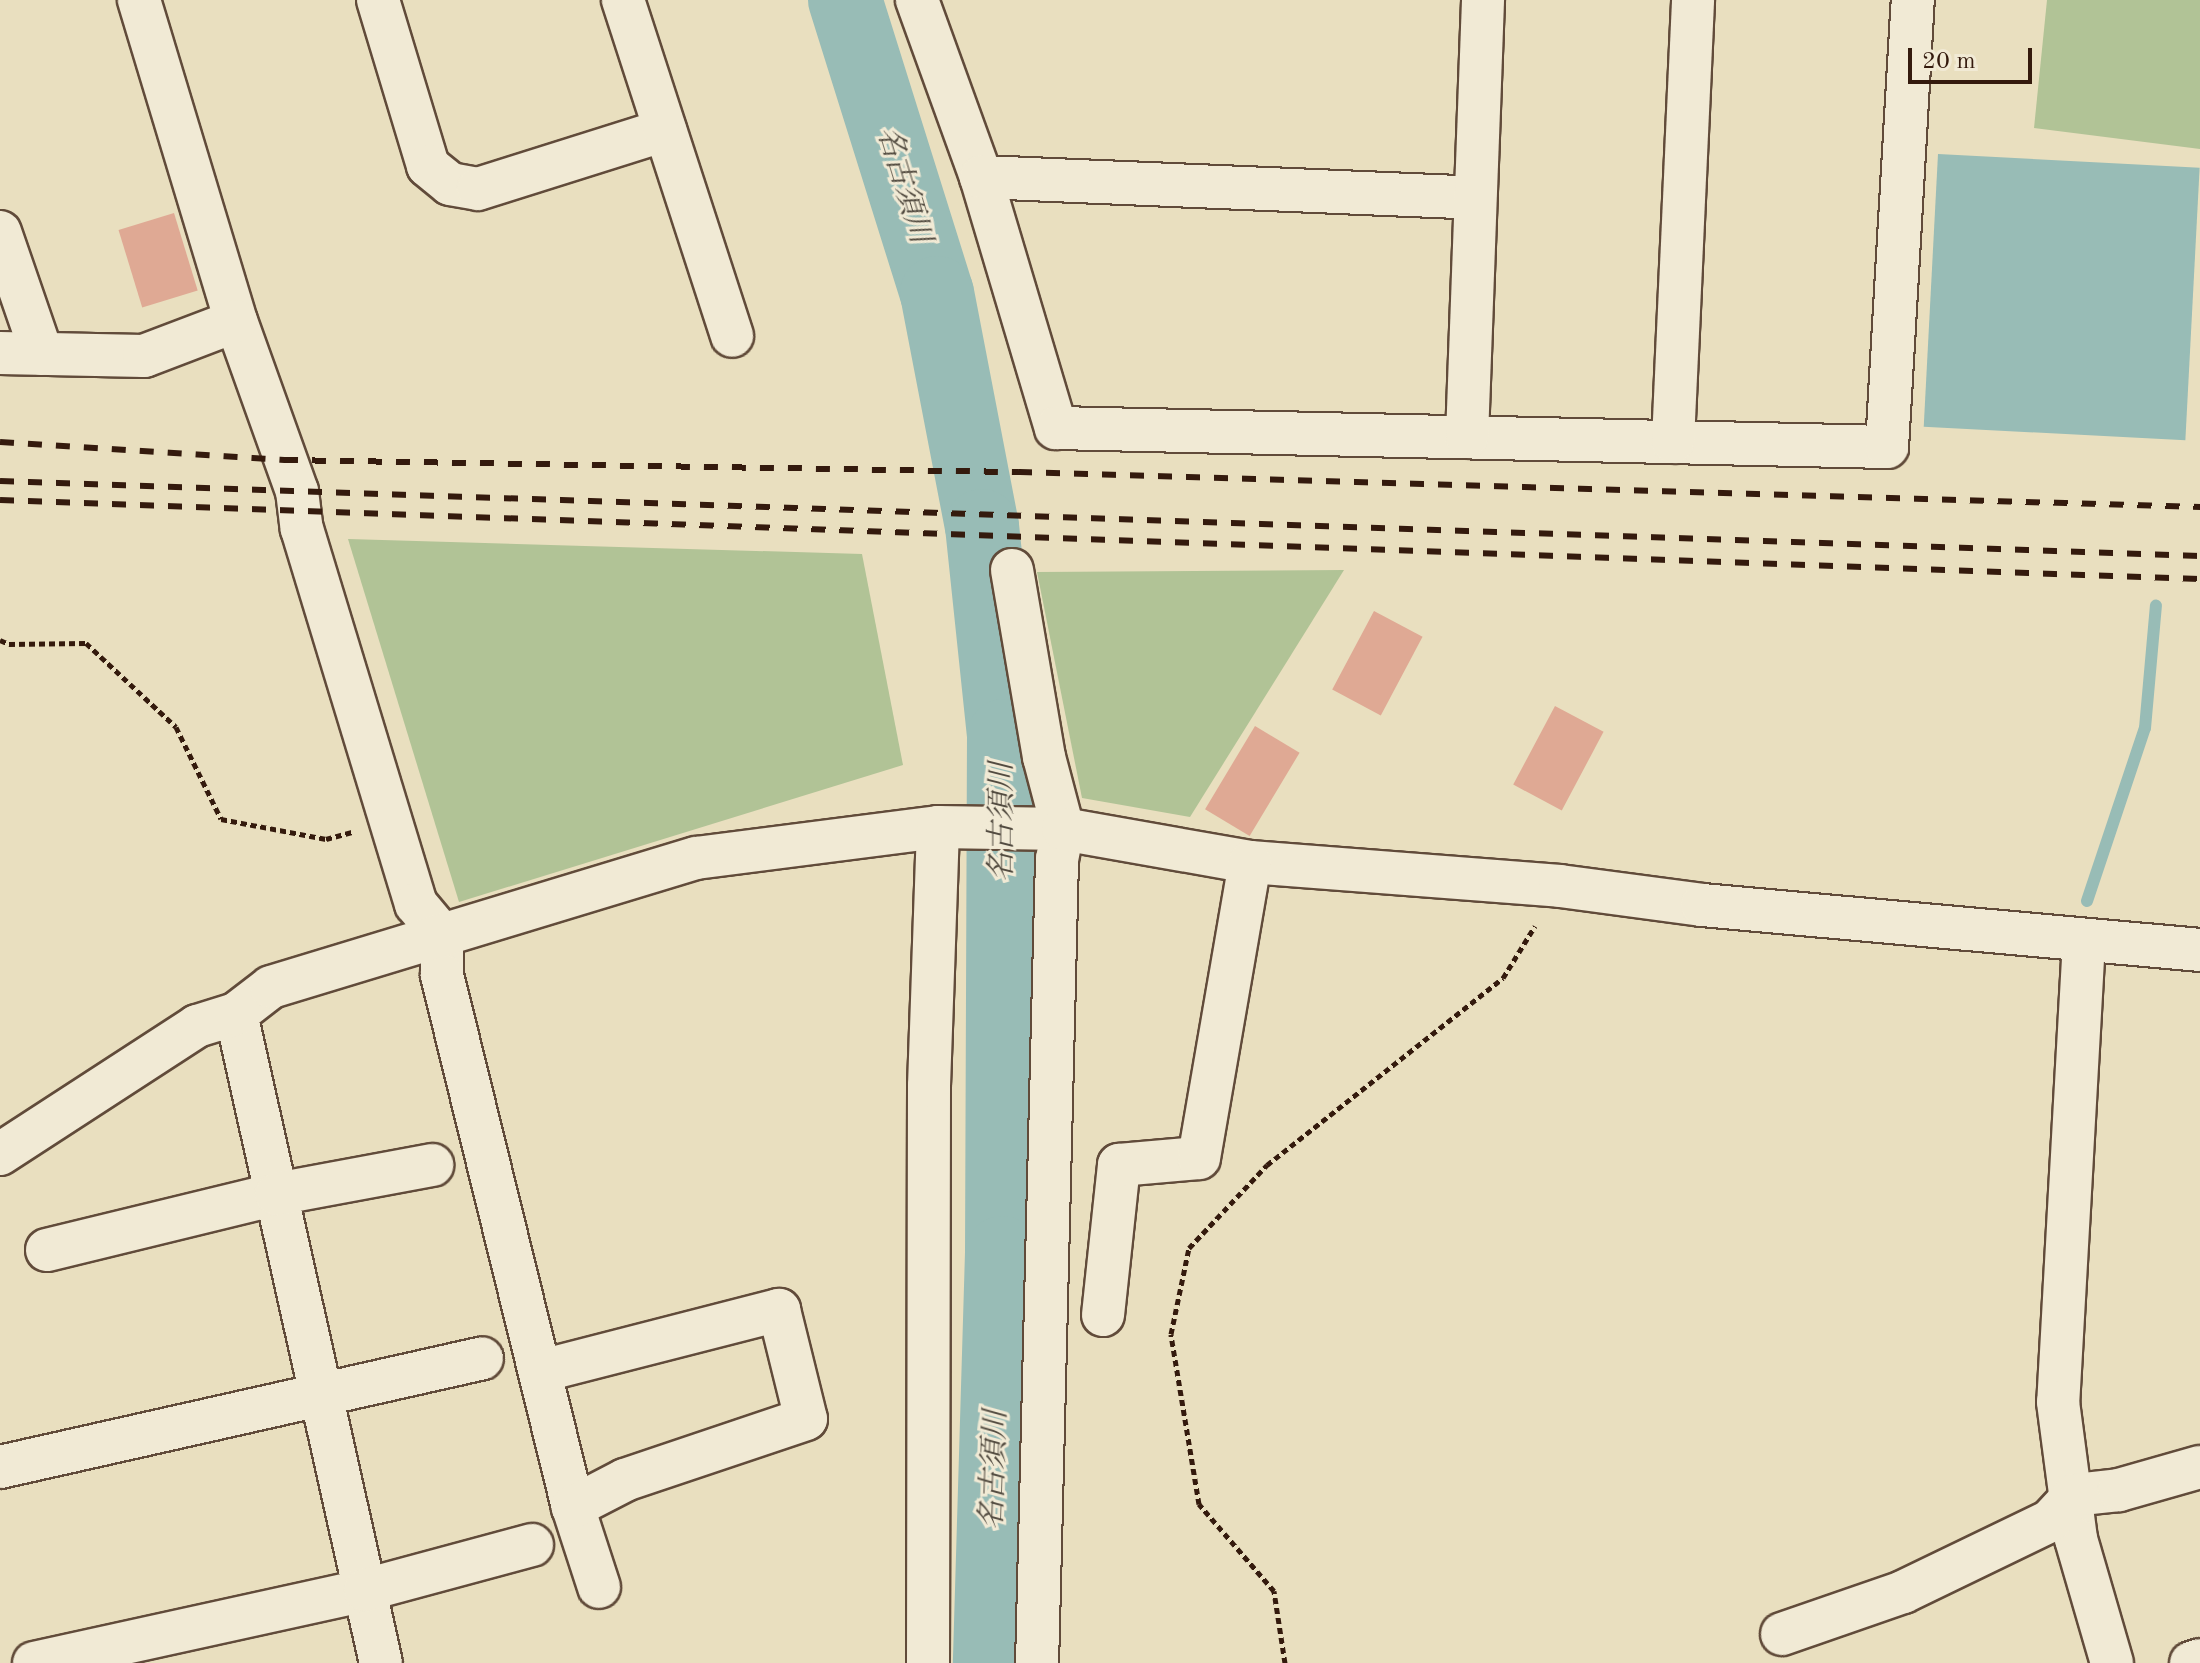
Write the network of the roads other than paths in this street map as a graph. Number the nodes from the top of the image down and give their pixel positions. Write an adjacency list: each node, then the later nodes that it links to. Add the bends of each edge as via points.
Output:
1 (139, 0): 12 (street)
2 (378, 0): 8 (street, via 428,166 450,184 478,189)
3 (623, 0): 8 (street)
4 (917, 0): 9 (street)
5 (1483, 0): 16 (street)
6 (1693, 0): 17 (street)
7 (1913, 0): 17 (street, via 1887,447)
8 (665, 130): 13 (street)
9 (981, 177): 10 (street); 16 (street, via 1056,428)
10 (1458, 197)
11 (0, 232): 15 (street)
12 (236, 321): 15 (street, via 144,356); 22 (street, via 297,491 302,529 416,904)
13 (732, 336)
14 (0, 353): 15 (street)
15 (42, 354)
16 (1467, 437): 17 (street)
17 (1673, 442)
18 (1012, 570): 20 (street, via 1044,757)
19 (938, 827): 20 (street); 22 (street, via 696,858); 45 (street, via 929,1086)
20 (1063, 829): 21 (street); 46 (street, via 1057,859)
21 (1250, 862): 23 (street, via 1560,886 1702,905); 30 (street, via 1199,1158 1119,1165)
22 (442, 935): 25 (street, via 271,987); 32 (street, via 442,975)
23 (2084, 941): 24 (street); 36 (street, via 2058,1402)
24 (2200, 950)
25 (236, 1014): 26 (street, via 197,1026); 28 (street)
26 (0, 1154)
27 (432, 1165): 28 (street)
28 (276, 1194): 29 (street); 33 (street)
29 (47, 1250)
30 (1103, 1315)
31 (482, 1358): 33 (street)
32 (541, 1371): 37 (street); 37 (street, via 779,1310 806,1419 625,1480)
33 (321, 1395): 34 (street); 40 (street)
34 (0, 1467)
35 (2200, 1467): 36 (street, via 2119,1490)
36 (2074, 1495): 41 (street, via 2050,1521 1903,1592); 47 (street, via 2076,1539)
37 (573, 1507): 39 (street)
38 (532, 1545): 40 (street)
39 (599, 1587)
40 (365, 1590): 43 (street); 44 (street)
41 (1782, 1634)
42 (2200, 1660): 48 (street)
43 (34, 1663)
44 (381, 1663)
45 (928, 1663)
46 (1037, 1663)
47 (2112, 1663)
48 (2191, 1663)

